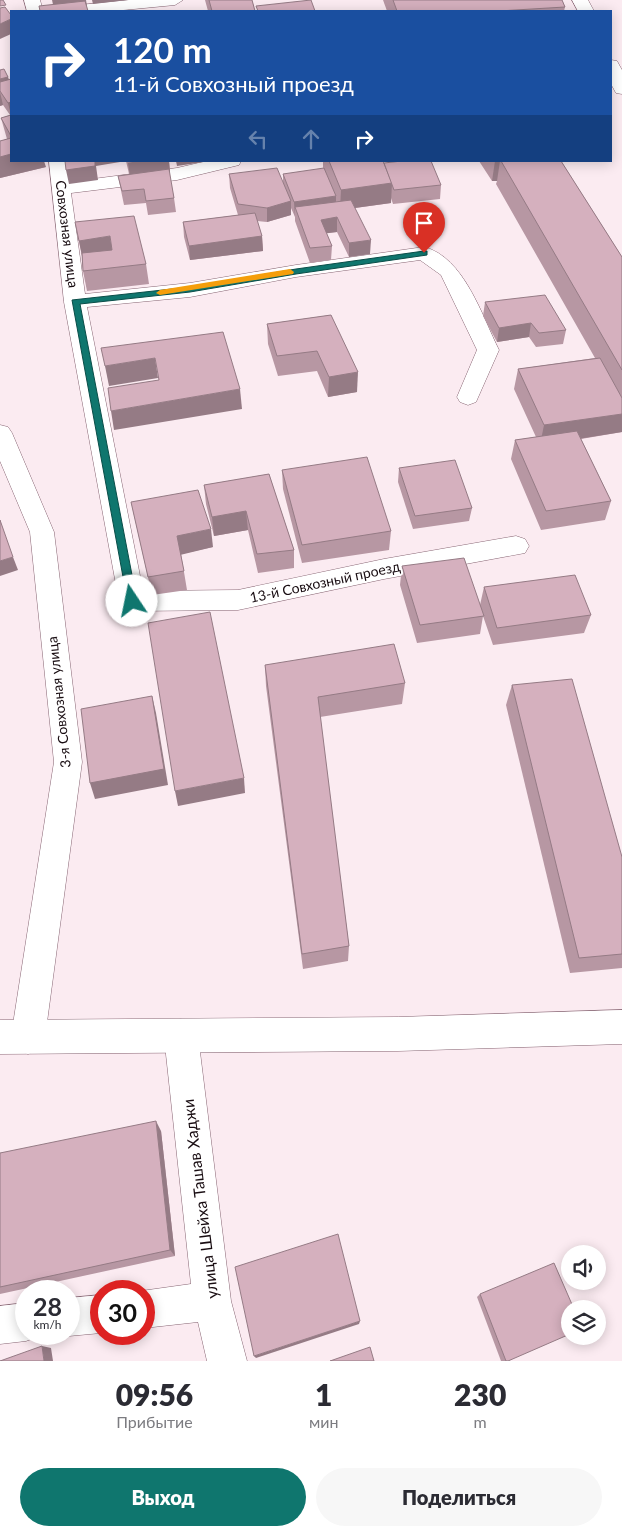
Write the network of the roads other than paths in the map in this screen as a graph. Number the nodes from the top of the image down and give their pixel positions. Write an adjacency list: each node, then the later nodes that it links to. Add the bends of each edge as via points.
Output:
1 (175, 0): 2 (street)
2 (80, 10)
3 (612, 67): 4 (street)
4 (622, 89)
5 (58, 162): 7 (street, Совхозная улица)
6 (228, 162): 7 (street, via 177,174)
7 (61, 189): 8 (street, Совхозная улица)
8 (75, 302): 9 (street, via 190,290 424,253 450,272 488,350); 12 (street, Совхозная улица)
9 (468, 397)
10 (0, 433): 15 (street, 3-я Совхозная улица, via 42,532 68,762)
11 (516, 546): 12 (street, 13-й Совхозный проезд, via 384,569 238,600)
12 (132, 601)
13 (622, 1027): 14 (street)
14 (181, 1036): 15 (street); 16 (street, улица Шейха Ташав Хаджи)
15 (14, 1037)
16 (212, 1301): 17 (street); 20 (street, улица Шейха Ташав Хаджи)
17 (155, 1308)
18 (15, 1323): 19 (street)
19 (0, 1325)
20 (227, 1361)

